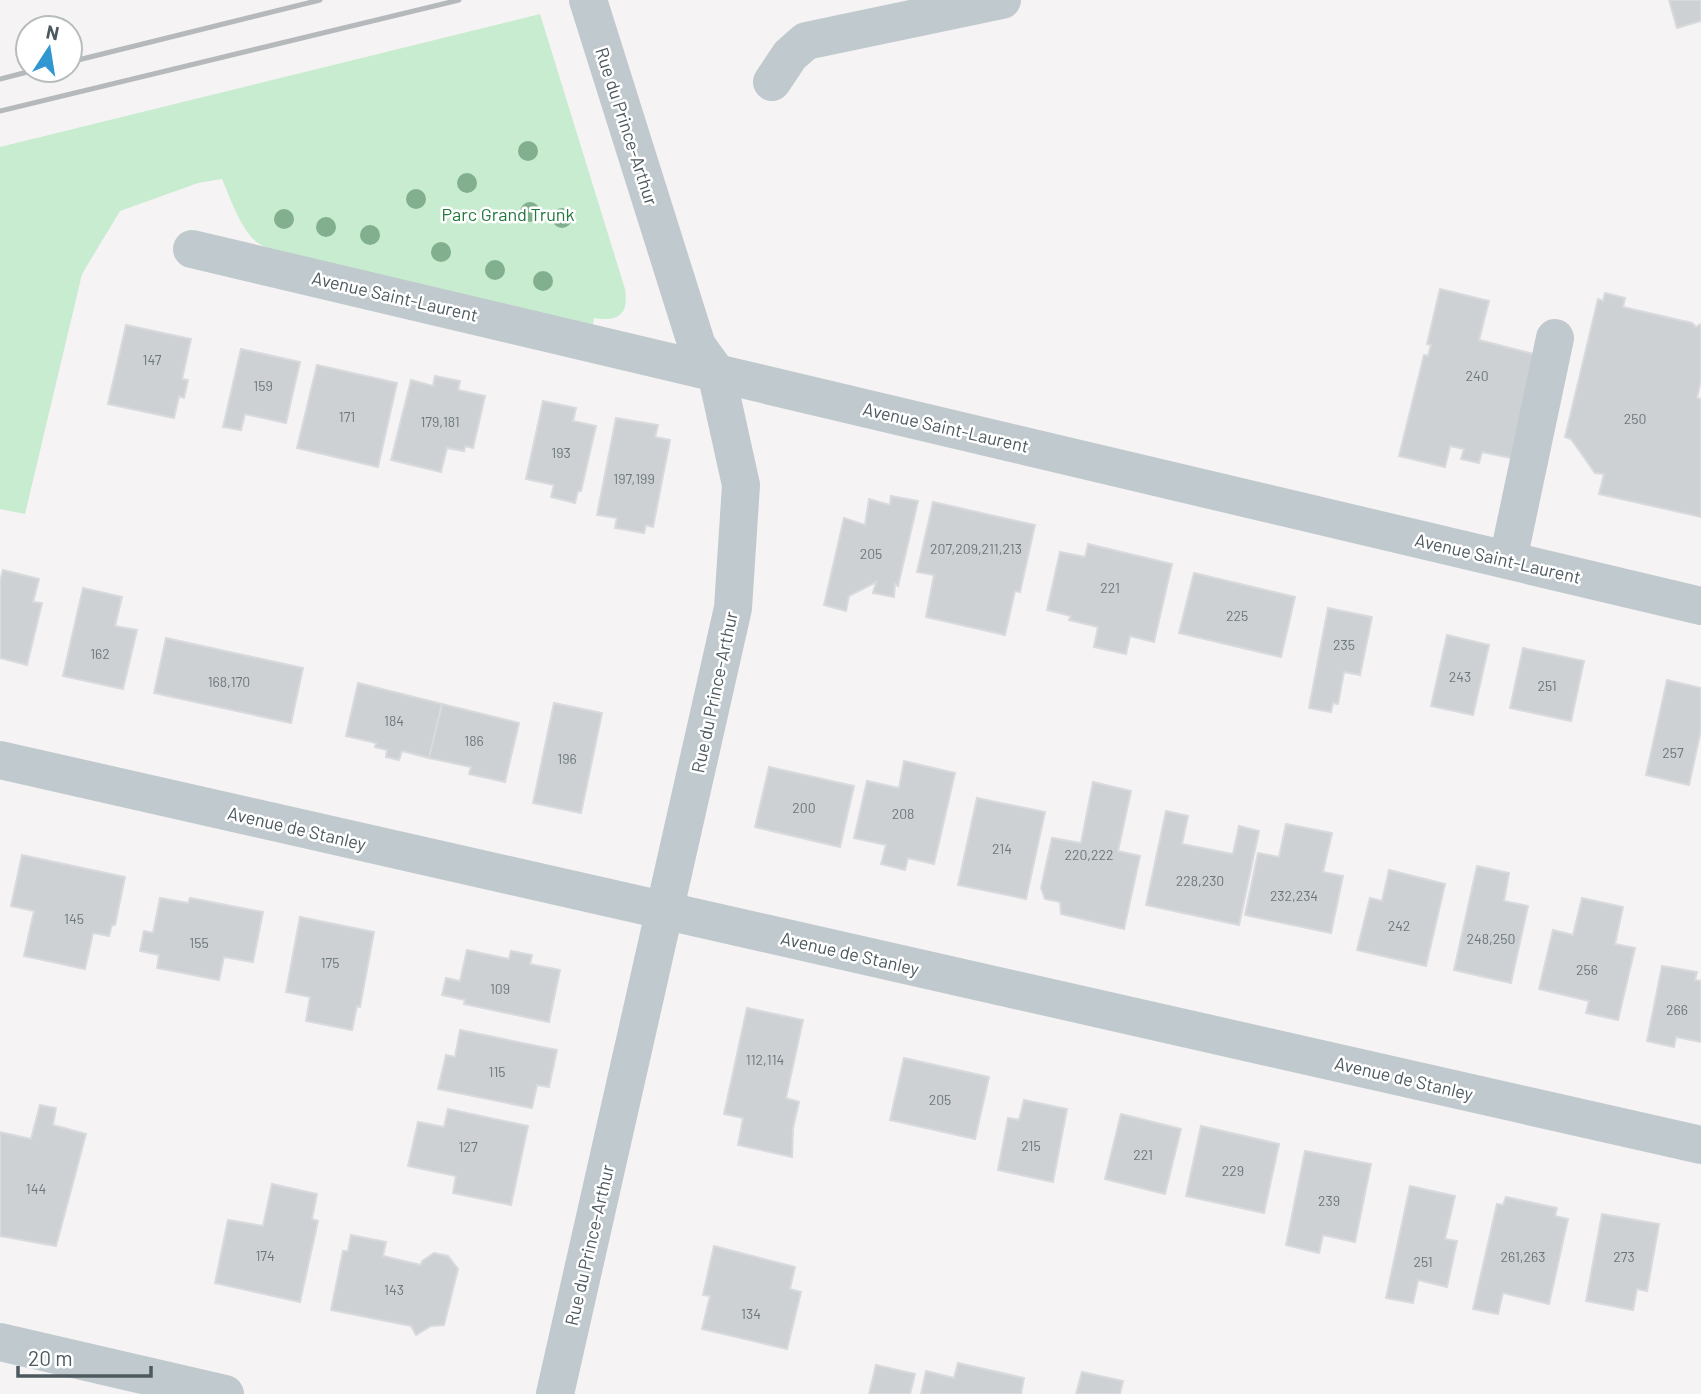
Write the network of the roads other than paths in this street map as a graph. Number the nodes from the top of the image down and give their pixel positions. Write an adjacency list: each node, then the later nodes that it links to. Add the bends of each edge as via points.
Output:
1 (587, 0): 6 (street, Rue du Prince-Arthur, via 697,346)
2 (1002, 0): 3 (street, via 806,41 789,55)
3 (772, 82)
4 (192, 249): 6 (street, Avenue Saint-Laurent)
5 (1555, 338): 7 (street)
6 (716, 372): 7 (street, Avenue Saint-Laurent); 10 (street, Rue du Prince-Arthur, via 741,485 733,608)
7 (1508, 560): 8 (street, Avenue Saint-Laurent)
8 (1701, 606)
9 (0, 761): 10 (street, Avenue de Stanley)
10 (664, 910): 11 (street, Avenue de Stanley); 14 (street, Rue du Prince-Arthur)
11 (1701, 1145)
12 (0, 1342): 13 (street)
13 (225, 1394)
14 (555, 1394)

